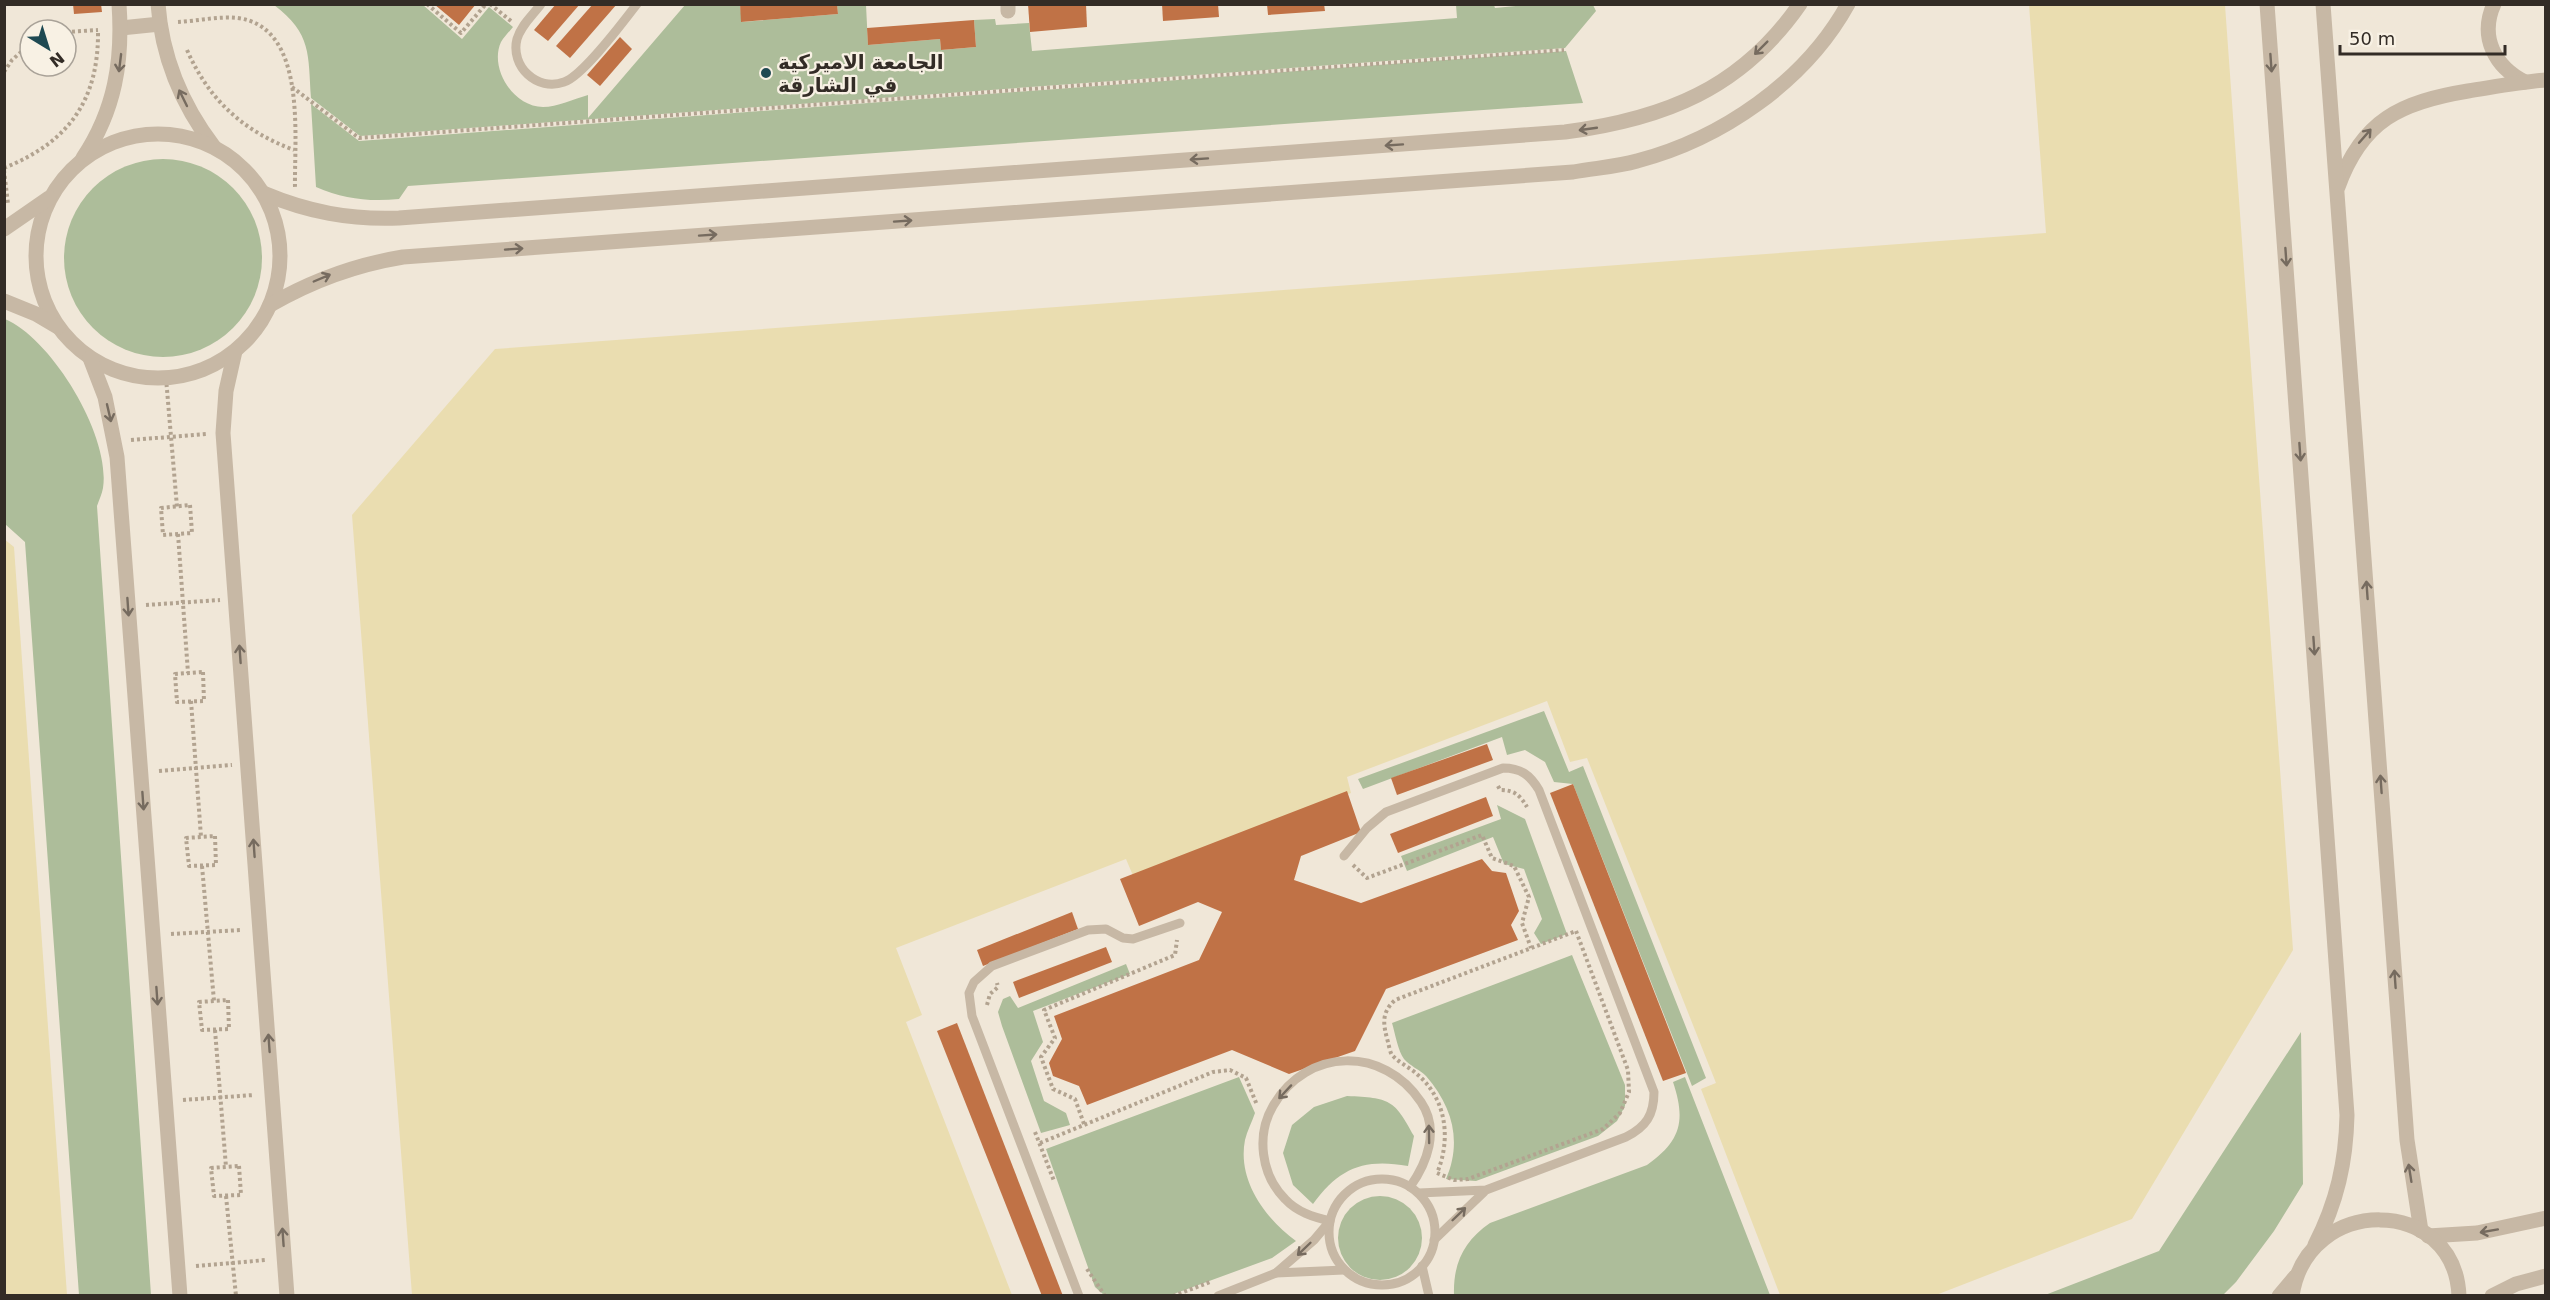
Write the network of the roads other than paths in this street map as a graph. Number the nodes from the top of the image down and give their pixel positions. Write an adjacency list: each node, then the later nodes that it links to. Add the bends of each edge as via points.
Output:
1 (120, 4): 11 (street)
2 (158, 4): 10 (street)
3 (541, 4): 4 (lane, via 521,29 516,56 535,81 550,85 578,74)
4 (637, 4)
5 (1800, 4): 17 (street, one-way to 17, via 1789,21 1752,57 1712,88 1666,111 1616,125 1565,132 399,218 329,215 295,207)
6 (1848, 4): 21 (street, one-way to 6, via 334,273 403,257 1573,171 1636,162 1696,141 1751,109 1800,68)
7 (2267, 4): 34 (street, one-way to 34, via 2347,1115 2337,1194)
8 (2323, 4): 16 (street)
9 (2494, 4): 13 (street, via 2487,27 2493,54 2507,71)
10 (160, 24): 11 (street); 14 (street, one-way to 10, via 175,80)
11 (121, 28): 15 (street, one-way to 15, via 120,60 112,99)
12 (2546, 80): 13 (street)
13 (2525, 82): 16 (street, one-way to 13, via 2356,146 2389,115 2430,98)
14 (214, 147): 15 (street, via 173,135 144,135 104,148); 17 (street, via 242,167)
15 (80, 164): 18 (street)
16 (2338, 187): 32 (street, one-way to 16, via 2406,1140)
17 (263, 193): 21 (street, via 275,220 280,248 279,277)
18 (54, 194): 19 (street); 22 (street, via 39,234 37,262 46,303)
19 (7, 227)
20 (4, 301): 22 (street)
21 (270, 305): 23 (street, via 252,334)
22 (60, 328): 24 (street)
23 (235, 351): 24 (street, via 209,367 166,378 126,374); 42 (street, one-way to 23, via 223,433 226,391)
24 (90, 358): 41 (street, one-way to 41, via 105,397 115,441)
25 (1344, 856): 28 (lane, via 1366,828 1386,812 1492,771 1515,768 1533,780 1539,790 1654,1092 1654,1106 1639,1131)
26 (1180, 923): 43 (lane, via 1132,939 1106,930 1088,930 992,966 974,982 969,993 969,1005)
27 (1410, 1187): 29 (lane); 31 (lane, via 1383,1179 1361,1184 1343,1196); 31 (lane, one-way to 31, via 1423,1169 1430,1127 1424,1106 1412,1088 1374,1063 1329,1063 1307,1072 1273,1105 1264,1129 1263,1154 1270,1178 1285,1199 1305,1214)
28 (1486, 1190): 29 (lane); 33 (lane, one-way to 28)
29 (1419, 1193): 33 (lane, via 1431,1212)
30 (2546, 1218): 32 (street, one-way to 32, via 2477,1233)
31 (1330, 1221): 36 (lane, via 1333,1252); 37 (lane, one-way to 37)
32 (2425, 1234): 34 (street, via 2390,1220 2366,1219 2342,1226); 48 (street, via 2449,1261)
33 (1434, 1240): 35 (lane)
34 (2315, 1245): 38 (street)
35 (1422, 1266): 40 (lane); 45 (lane)
36 (1344, 1270): 37 (lane); 40 (lane)
37 (1276, 1273): 44 (lane)
38 (2296, 1275): 46 (street); 47 (street)
39 (2546, 1276): 49 (street)
40 (1379, 1291)
41 (180, 1296)
42 (287, 1296)
43 (1078, 1296)
44 (1218, 1296)
45 (1429, 1296)
46 (2279, 1296)
47 (2292, 1296)
48 (2459, 1296)
49 (2492, 1296)

